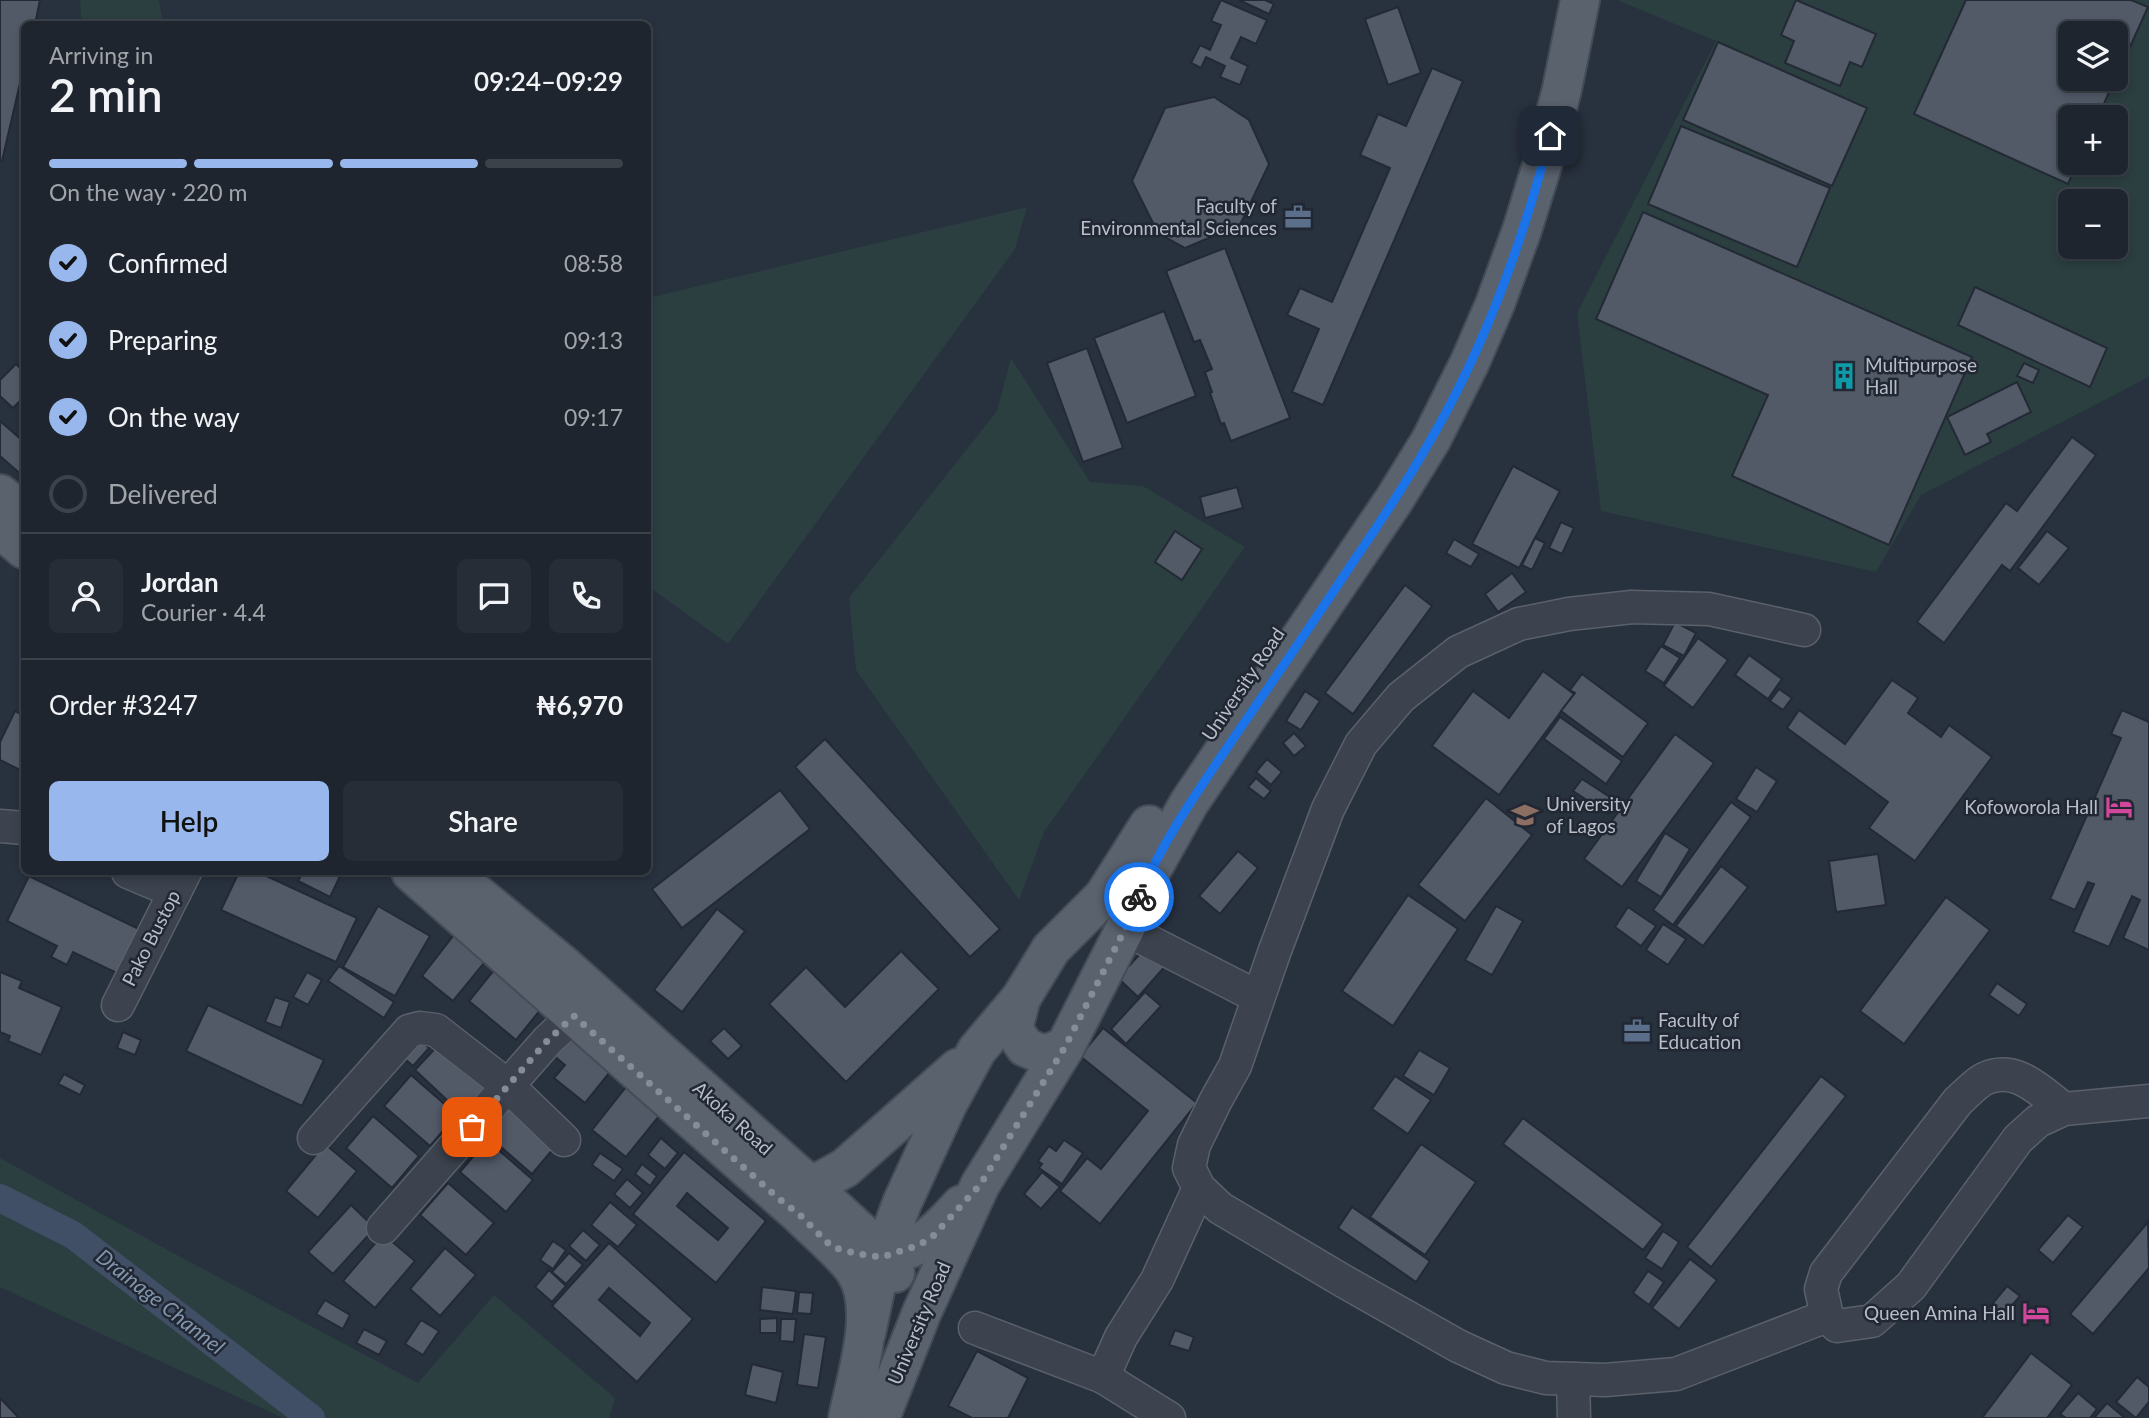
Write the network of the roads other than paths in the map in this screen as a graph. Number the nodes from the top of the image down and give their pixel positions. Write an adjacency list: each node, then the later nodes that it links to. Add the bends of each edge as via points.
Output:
1 (1556, 0): 15 (main road, University Road, via 1535,98 1497,231 1471,306 1441,370 1379,479 1104,896 1051,949)
2 (1580, 0): 14 (main road, University Road, via 1544,159 1513,255 1470,362 1431,440 1387,510 1189,803)
3 (0, 494): 4 (main road)
4 (21, 511)
5 (0, 529): 6 (main road)
6 (21, 546)
7 (1804, 630): 16 (street, via 1709,609 1632,607 1519,624 1458,652 1401,697 1361,744 1328,809)
8 (0, 826): 9 (street)
9 (21, 828)
10 (144, 875): 13 (street)
11 (414, 875): 18 (main road)
12 (454, 875): 26 (main road, Akoka Road, via 563,965)
13 (180, 882): 17 (street, Pako Bustop)
14 (1125, 929): 16 (street); 19 (main road, University Road)
15 (1021, 998): 19 (main road, via 1013,1029 1025,1047 1045,1055); 20 (main road, University Road)
16 (1258, 998): 28 (street, via 1235,1066 1194,1145 1189,1168)
17 (118, 1005)
18 (574, 1016): 21 (street); 30 (main road)
19 (1065, 1047): 27 (main road, University Road)
20 (978, 1051): 26 (main road, via 845,1168); 31 (main road, University Road, via 947,1105)
21 (508, 1086): 24 (street, via 436,1030 420,1028 409,1031); 25 (street); 29 (street)
22 (2149, 1101): 23 (street)
23 (2064, 1109): 32 (street, via 2038,1121 2018,1139 1911,1286 1885,1312 1872,1321 1844,1327); 32 (street, via 2021,1077 2003,1073 1983,1080 1958,1101 1826,1273 1821,1289)
24 (314, 1138)
25 (564, 1140)
26 (808, 1184): 31 (main road, Akoka Road)
27 (980, 1185): 31 (main road, via 933,1236); 39 (main road, University Road)
28 (1199, 1188): 35 (street, via 1157,1280 1121,1337); 36 (street, via 1220,1208 1458,1346 1506,1368)
29 (383, 1228)
30 (832, 1247): 31 (main road); 34 (main road, via 859,1278 865,1295)
31 (882, 1257): 34 (main road, University Road); 38 (main road, Akoka Road, via 899,1280 901,1294)
32 (1827, 1316): 36 (street, via 1676,1374)
33 (975, 1328): 35 (street)
34 (866, 1333): 37 (main road)
35 (1103, 1377): 40 (street)
36 (1573, 1379): 41 (street)
37 (848, 1418)
38 (873, 1418)
39 (880, 1418)
40 (1168, 1418)
41 (1574, 1418)

